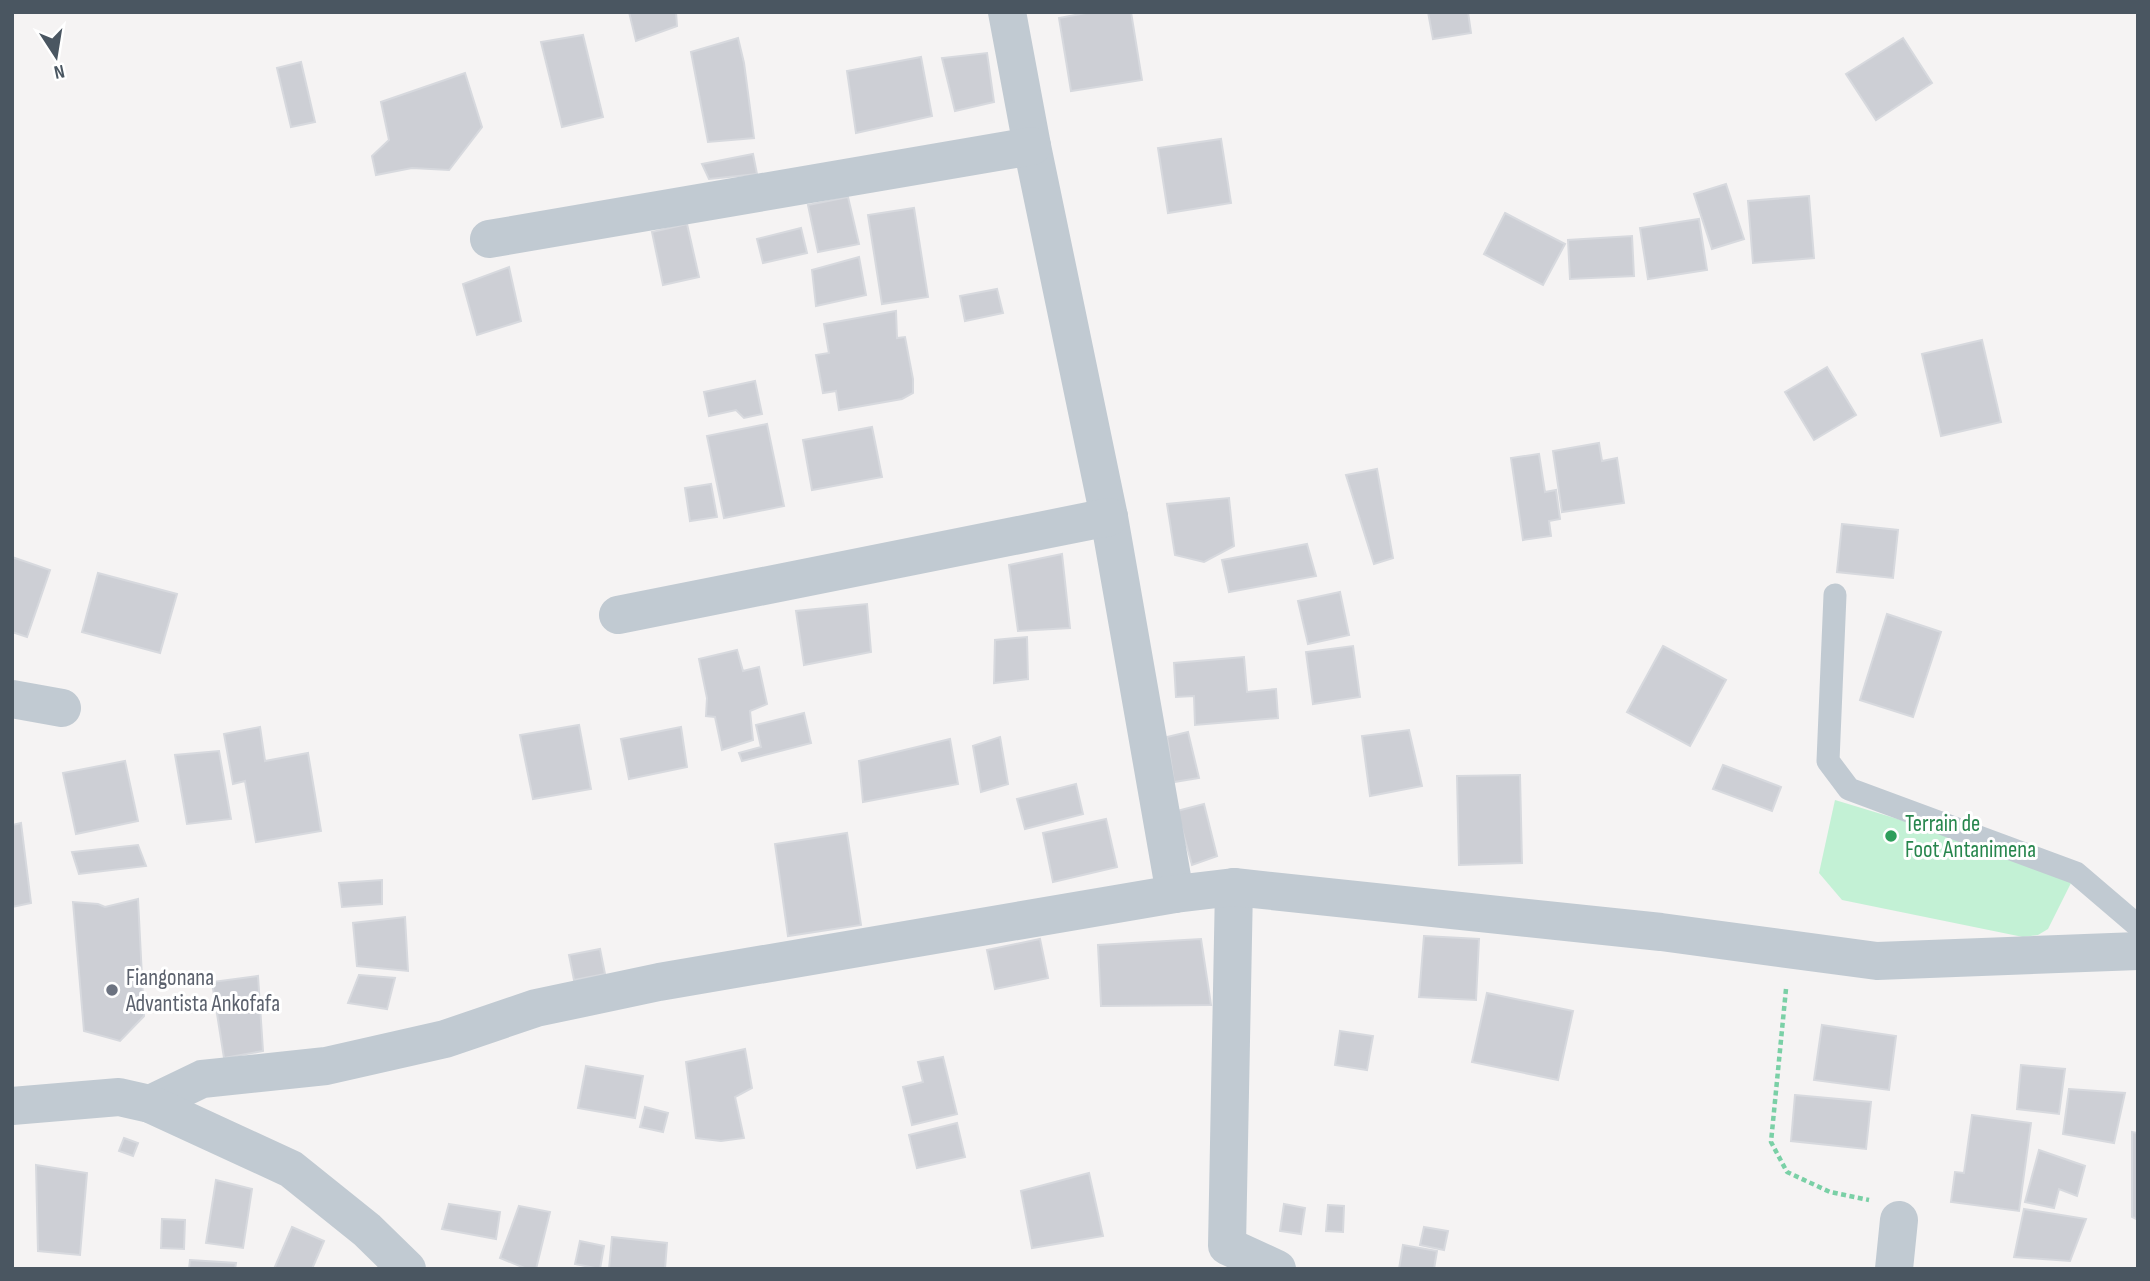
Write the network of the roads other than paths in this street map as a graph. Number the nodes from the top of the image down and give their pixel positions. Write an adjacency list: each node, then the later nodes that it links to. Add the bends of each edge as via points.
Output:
1 (1007, 12): 2 (street)
2 (1032, 146): 3 (street); 4 (street)
3 (489, 239)
4 (1109, 517): 6 (street); 10 (street)
5 (1835, 595): 11 (lane, via 1828,761 1849,789 2076,873)
6 (618, 615)
7 (12, 699): 8 (street)
8 (62, 708)
9 (1234, 887): 10 (street); 12 (street, via 1661,932 1877,961); 17 (street, via 1227,1246)
10 (1175, 894): 13 (street, via 536,1007 445,1039 327,1066 202,1079)
11 (2138, 926)
12 (2138, 951)
13 (150, 1104): 14 (street, via 119,1097); 16 (street, via 291,1169)
14 (12, 1106)
15 (1899, 1220): 18 (street)
16 (407, 1269)
17 (1277, 1269)
18 (1894, 1269)

